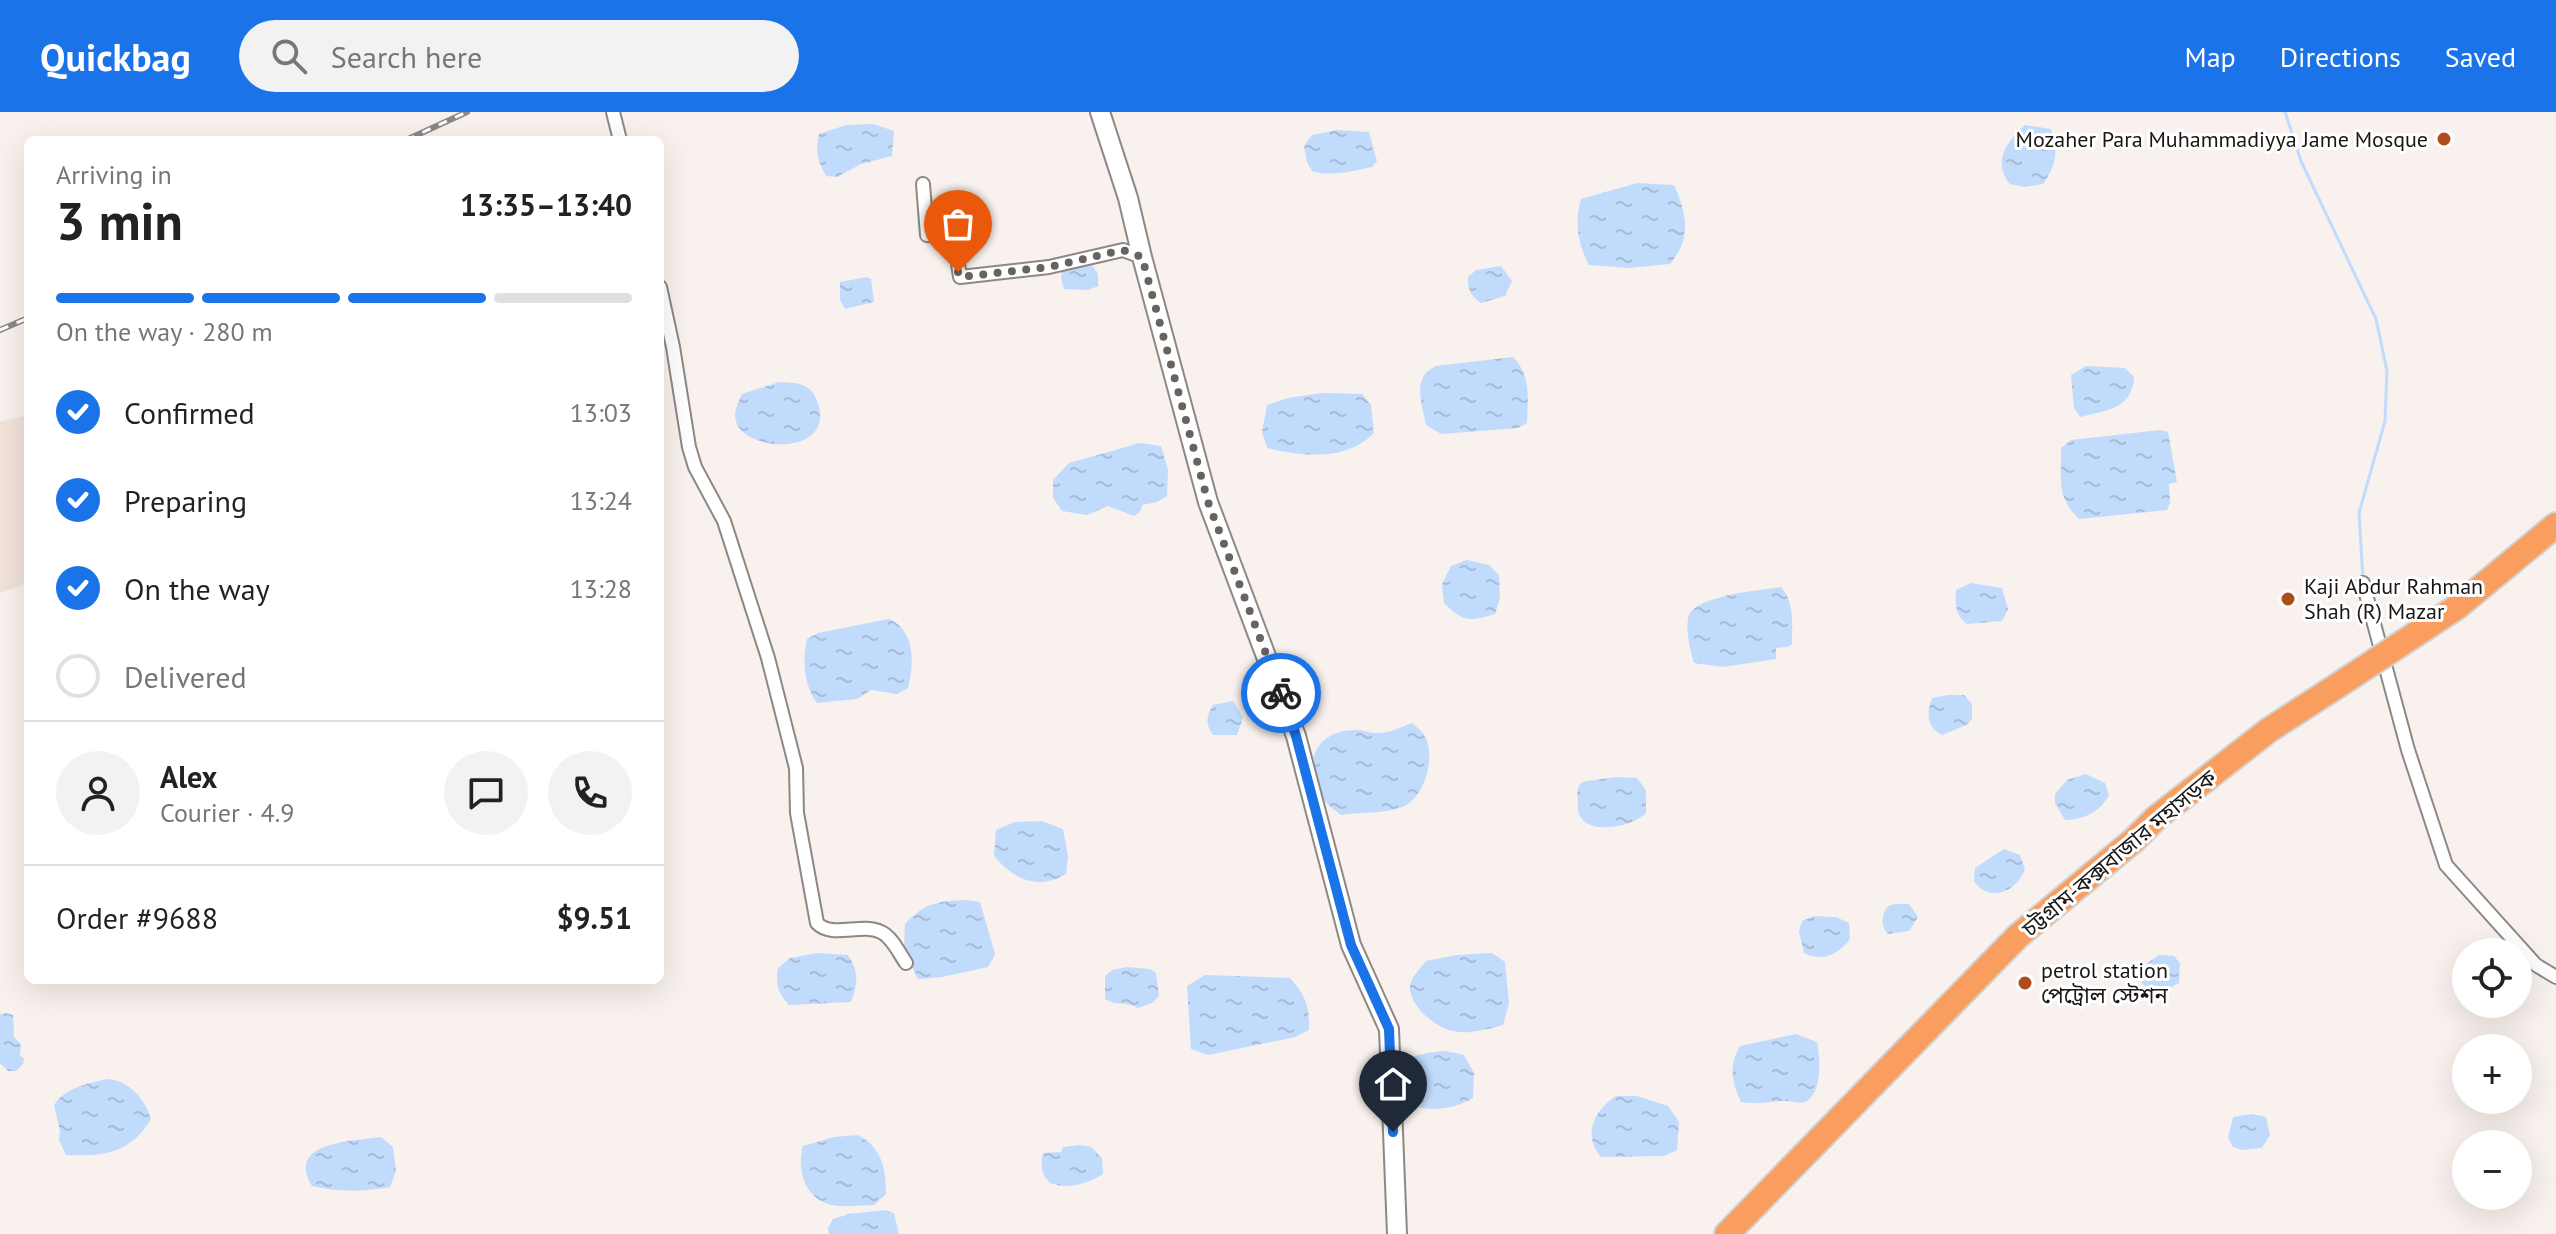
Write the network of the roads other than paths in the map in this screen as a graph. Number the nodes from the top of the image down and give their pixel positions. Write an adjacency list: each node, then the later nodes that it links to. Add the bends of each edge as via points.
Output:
1 (613, 112): 3 (street)
2 (1100, 112): 5 (street)
3 (619, 136)
4 (923, 184): 5 (street, via 927,235 954,237 960,277 1049,267 1123,250)
5 (1142, 257): 11 (street, via 1208,502 1296,736 1351,945 1389,1029)
6 (664, 305): 9 (street, via 689,447 724,521 796,768 797,813 817,923 827,929 877,930 893,942)
7 (2556, 525): 12 (highway, চট্টগ্রাম-কক্সবাজার মহাসড়ক, bridge, via 2457,607 2269,730 2018,936)
8 (2363, 583): 10 (street, via 2446,865 2536,965)
9 (906, 963)
10 (2556, 977)
11 (1397, 1234)
12 (1727, 1234)

